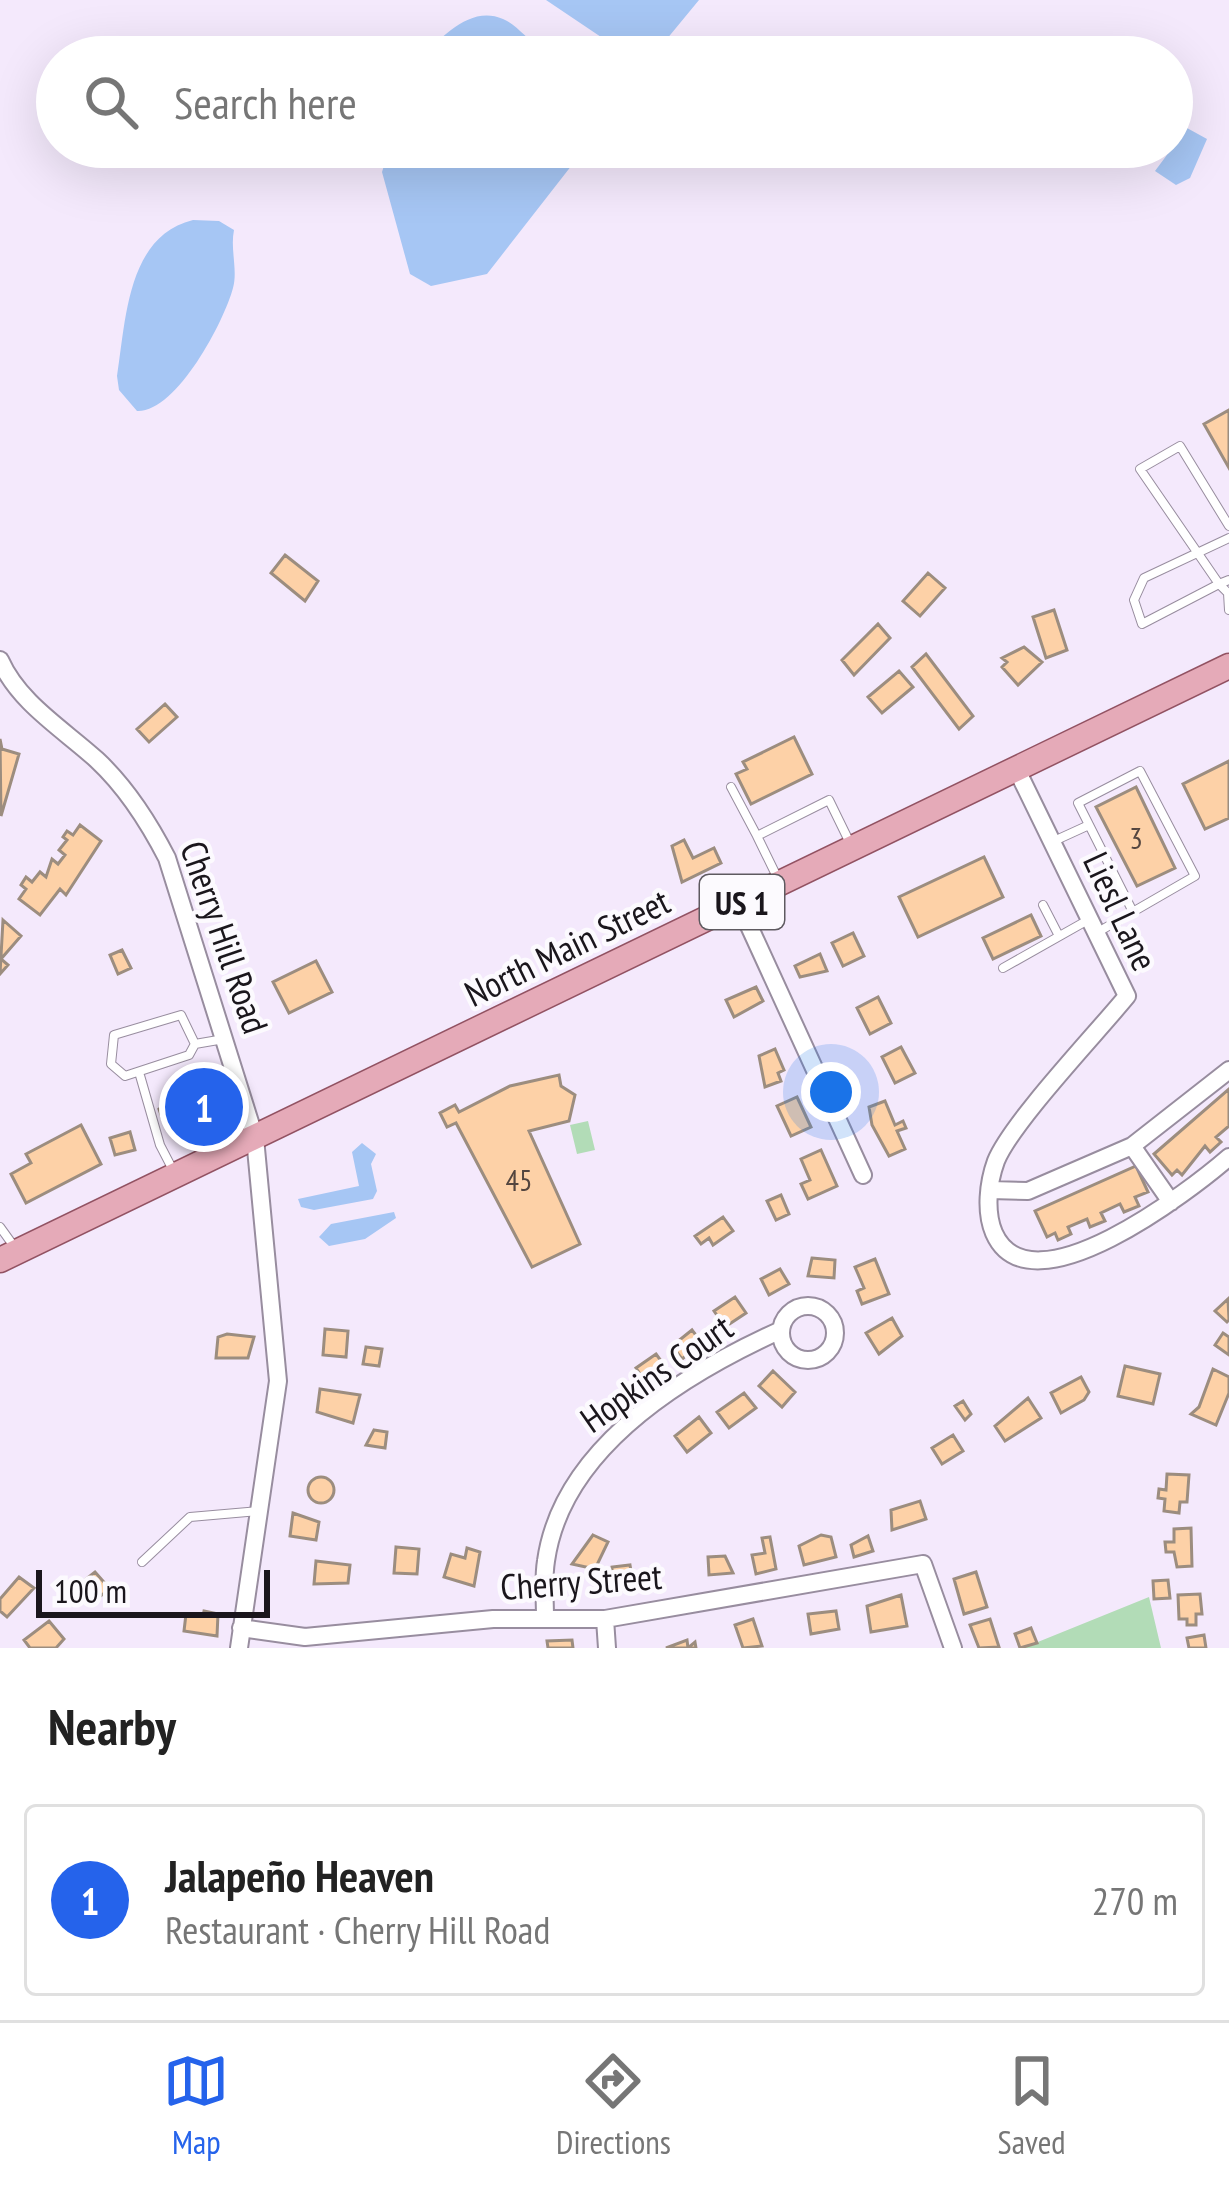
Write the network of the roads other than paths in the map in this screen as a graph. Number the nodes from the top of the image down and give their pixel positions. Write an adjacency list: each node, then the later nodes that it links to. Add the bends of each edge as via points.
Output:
1 (1229, 526): 3 (lane, via 1180,446 1140,469)
2 (1229, 538): 3 (lane)
3 (1196, 554): 4 (lane); 4 (lane, via 1144,578 1134,600 1142,624)
4 (1224, 582): 5 (lane)
5 (1229, 593): 6 (lane)
6 (1229, 610)
7 (0, 660): 22 (street, Cherry Hill Road, via 149,824)
8 (1229, 666): 9 (main road, North Main Street / US 1)
9 (1016, 768): 13 (street, Liesl Lane); 14 (main road, North Main Street / US 1)
10 (731, 787): 12 (lane)
11 (1089, 825): 13 (lane); 18 (lane); 18 (lane, via 1078,803 1140,771 1195,876)
12 (757, 836): 14 (lane, via 829,800); 15 (lane)
13 (1052, 842): 19 (street, Liesl Lane)
14 (853, 848): 15 (main road, North Main Street / US 1)
15 (781, 884): 16 (main road, North Main Street / US 1)
16 (739, 904): 26 (main road, North Main Street / US 1); 29 (street)
17 (1043, 905): 20 (lane)
18 (1133, 911): 19 (lane)
19 (1093, 926): 20 (lane); 31 (street, Liesl Lane, via 1127,995 1012,1136)
20 (1059, 936): 21 (lane)
21 (1003, 968)
22 (226, 1039): 23 (lane); 26 (street, Cherry Hill Road)
23 (195, 1044): 25 (lane, via 189,1055); 25 (lane, via 182,1015 114,1035 111,1064 125,1076)
24 (1229, 1070): 27 (street)
25 (139, 1072): 30 (lane)
26 (255, 1138): 30 (main road, North Main Street / US 1); 36 (street, Cherry Hill Road, via 278,1381)
27 (1132, 1146): 31 (street, via 1028,1192); 32 (street)
28 (1229, 1157): 32 (street)
29 (863, 1175)
30 (176, 1176): 34 (main road, North Main Street / US 1)
31 (990, 1190): 32 (street, via 987,1218 997,1241 1021,1258 1059,1260)
32 (1171, 1202)
33 (0, 1227): 34 (lane)
34 (9, 1256)
35 (781, 1330): 38 (street, Hopkins Court, via 676,1391 581,1471 546,1561)
36 (261, 1511): 37 (lane, via 190,1517); 40 (street, Cherry Hill Road)
37 (142, 1562)
38 (545, 1617): 39 (street, Cherry Street); 40 (street, Cherry Street, via 305,1637)
39 (605, 1619): 42 (street); 43 (street, Cherry Street, via 923,1564)
40 (241, 1628): 41 (street, Cherry Hill Road)
41 (239, 1648)
42 (608, 1648)
43 (953, 1648)

